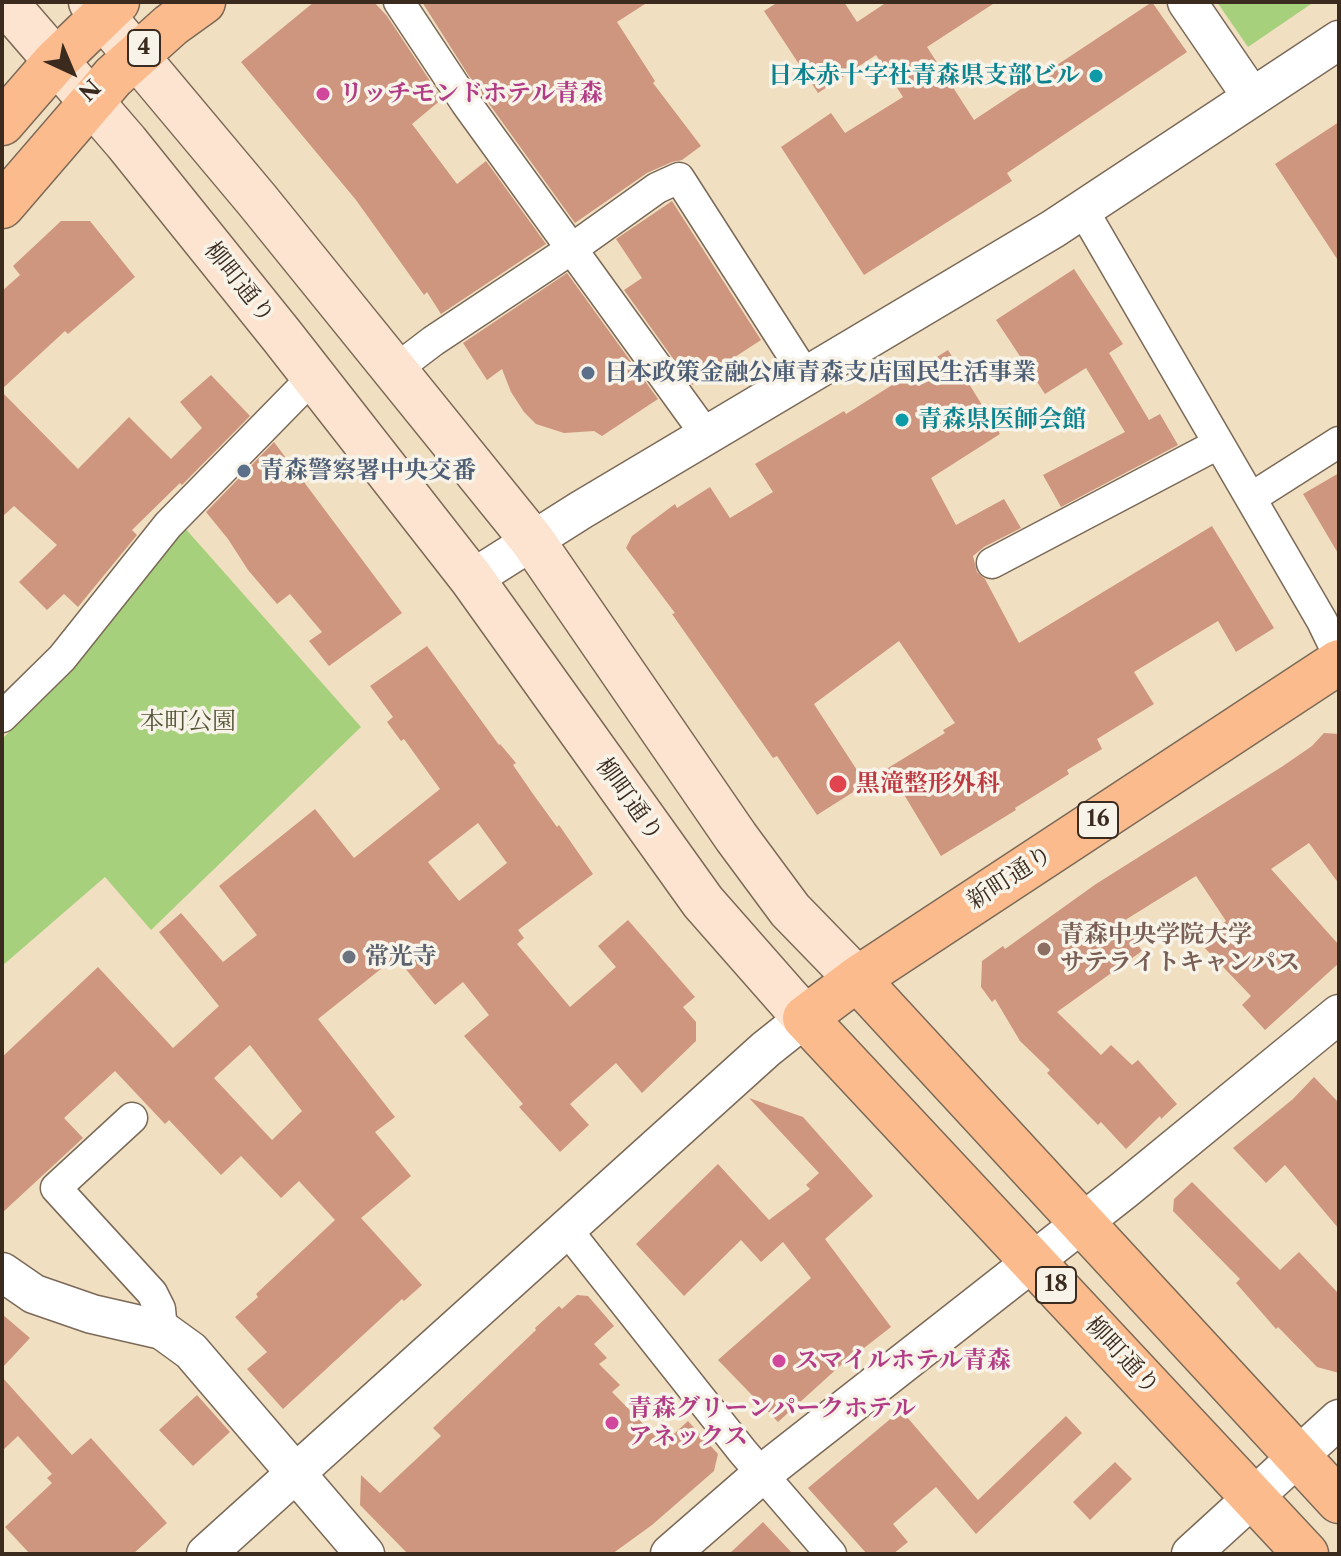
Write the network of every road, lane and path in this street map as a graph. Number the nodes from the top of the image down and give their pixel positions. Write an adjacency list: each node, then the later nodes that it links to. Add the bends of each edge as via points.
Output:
1 (5, 2): 8 (main road, 柳町通り)
2 (203, 2): 7 (main road, 4)
3 (399, 2): 14 (street)
4 (1187, 2): 9 (street)
5 (103, 6): 7 (main road); 8 (main road, 4)
6 (1339, 40): 9 (street)
7 (136, 55): 10 (main road, 4); 15 (main road)
8 (55, 62): 10 (main road, 柳町通り); 11 (main road, 4)
9 (1252, 97): 13 (street)
10 (90, 101): 12 (main road, 4); 17 (main road, 柳町通り)
11 (2, 123)
12 (2, 206)
13 (1083, 210): 16 (street); 20 (street)
14 (573, 248): 15 (street); 16 (street, via 679,178); 18 (street)
15 (395, 370): 22 (main road)
16 (806, 376): 18 (street)
17 (313, 377): 24 (main road, 柳町通り); 27 (street, via 194,496 62,658)
18 (707, 436): 22 (street)
19 (1339, 442): 21 (street)
20 (1218, 444): 21 (street); 23 (street)
21 (1251, 498): 25 (street)
22 (532, 540): 24 (street); 28 (main road, via 790,910)
23 (992, 563)
24 (472, 579): 30 (main road, 柳町通り, via 703,902)
25 (1339, 656)
26 (1339, 662): 28 (main road, 新町通り / 16)
27 (2, 717)
28 (857, 979): 30 (main road, 新町通り / 16); 32 (main road, 18)
29 (1339, 1014): 32 (street)
30 (805, 1018): 33 (street); 34 (main road, 柳町通り / 18)
31 (132, 1118): 36 (street, via 56,1188 152,1293)
32 (1083, 1222): 34 (street); 38 (main road, 18)
33 (567, 1230): 39 (street); 40 (street)
34 (1034, 1261): 40 (street); 41 (main road, 柳町通り / 18)
35 (2, 1272): 36 (street, via 34,1294)
36 (162, 1330): 39 (street, via 191,1351)
37 (1339, 1419): 38 (street)
38 (1297, 1456): 41 (street); 42 (main road, 18)
39 (295, 1473): 43 (street); 44 (street)
40 (762, 1474): 45 (street); 46 (street)
41 (1253, 1496): 47 (street); 48 (main road, 柳町通り / 18)
42 (1339, 1501)
43 (206, 1554)
44 (365, 1554)
45 (670, 1554)
46 (831, 1554)
47 (1191, 1554)
48 (1306, 1554)

